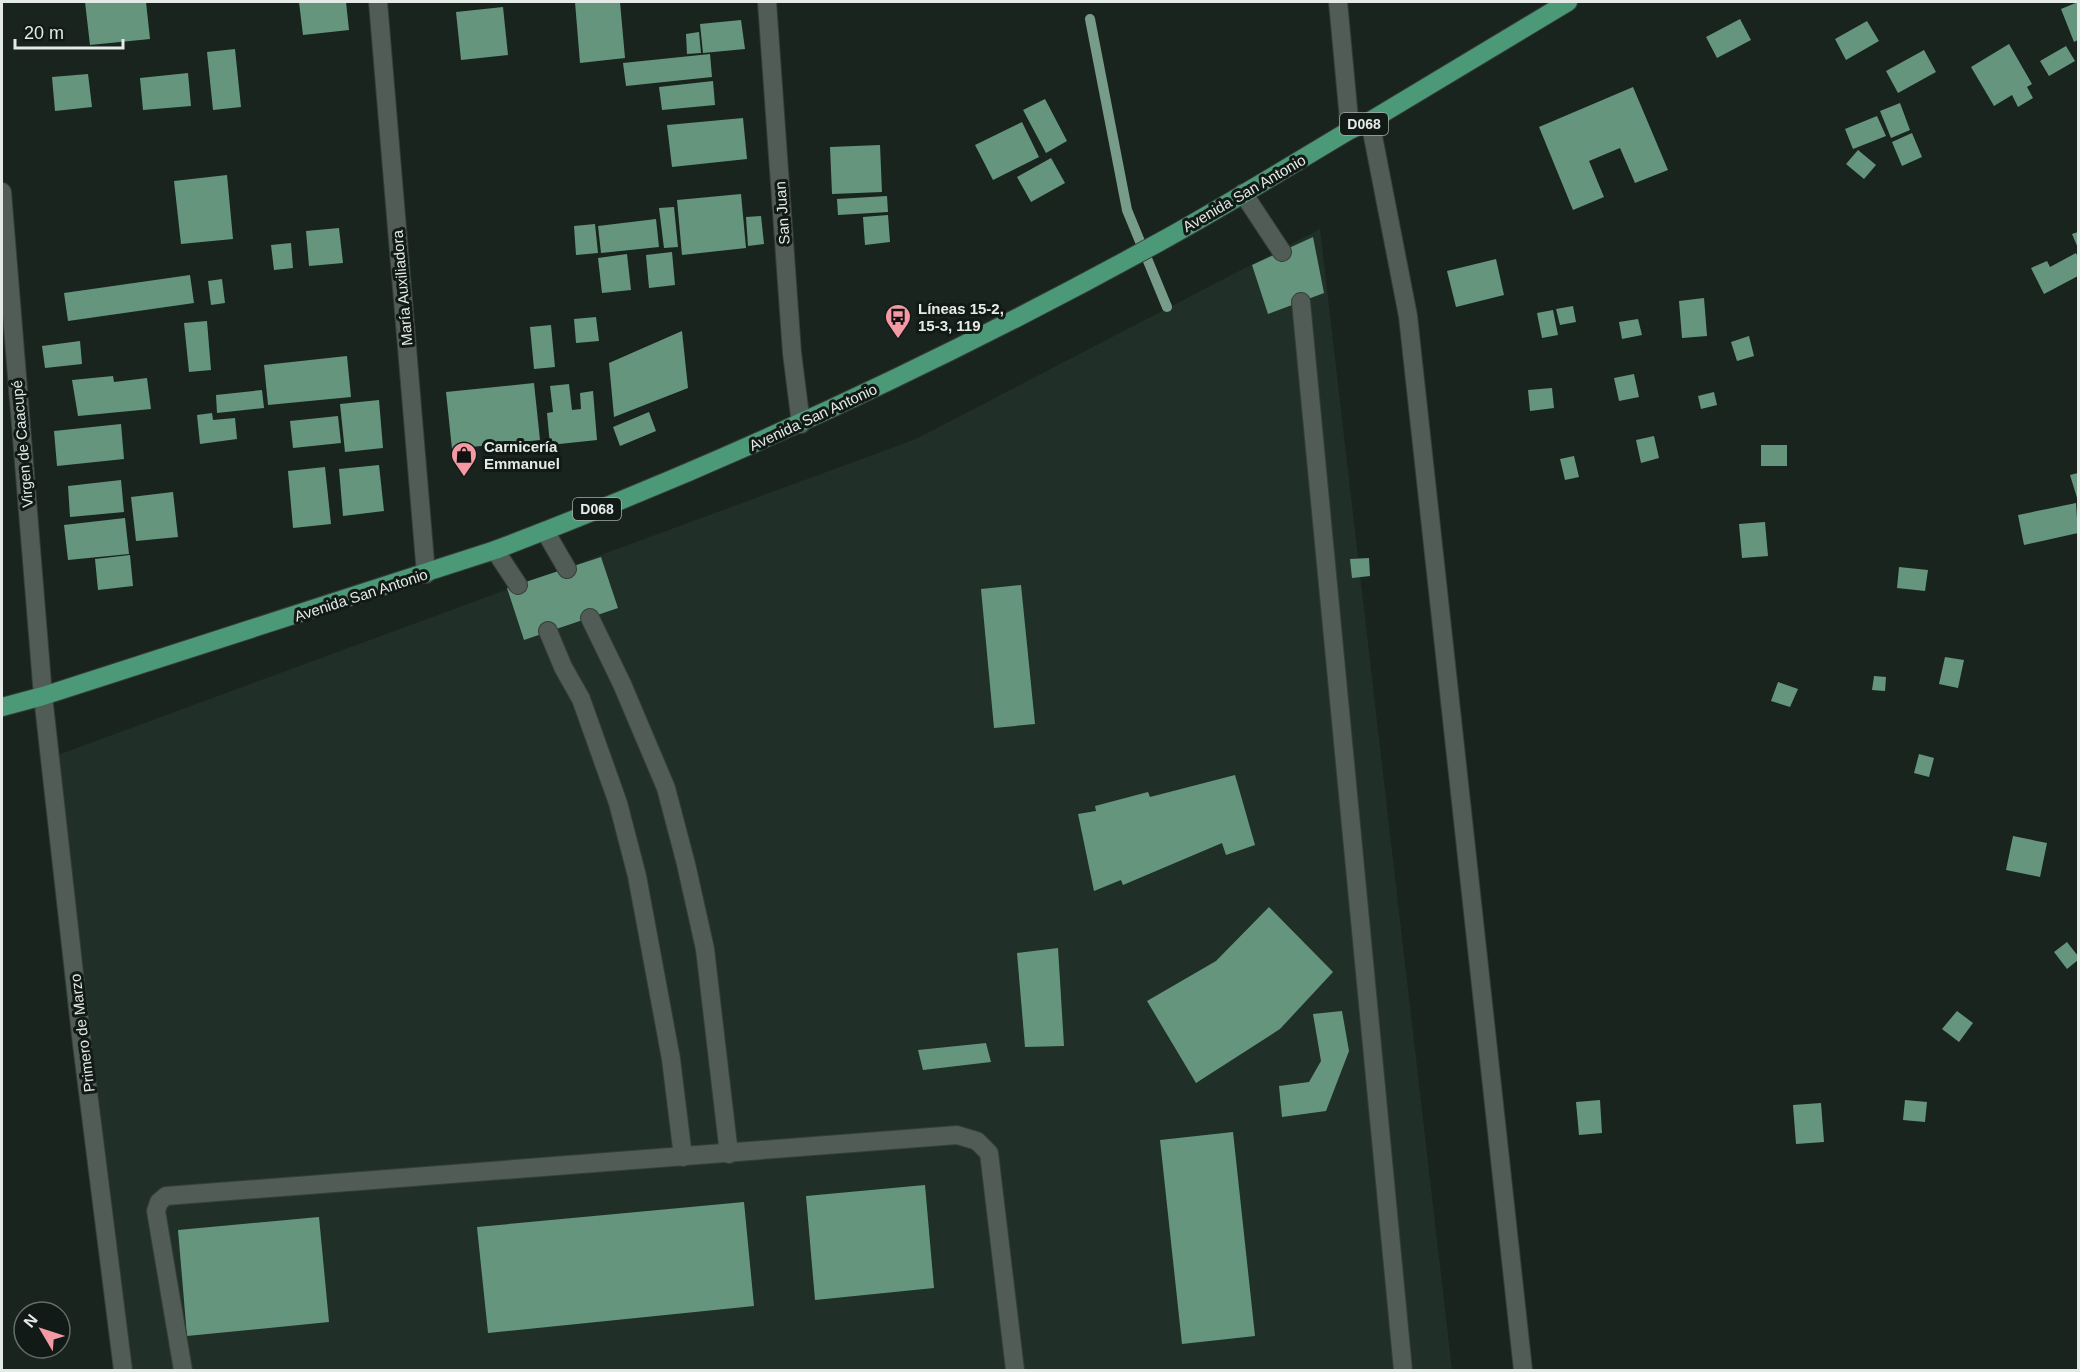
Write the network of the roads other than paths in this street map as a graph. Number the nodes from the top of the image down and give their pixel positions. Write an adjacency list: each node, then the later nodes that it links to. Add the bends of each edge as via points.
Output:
1 (378, 2): 15 (street, María Auxiliadora)
2 (767, 2): 11 (street, San Juan, via 792,353)
3 (1338, 2): 6 (street)
4 (1568, 2): 5 (main road, Avenida San Antonio / D068)
5 (1370, 121): 6 (main road, Avenida San Antonio / D068); 27 (street, via 1408,316)
6 (1350, 130): 8 (main road, Avenida San Antonio / D068)
7 (2, 192): 19 (street, Virgen de Caacupé)
8 (1243, 193): 9 (street); 11 (main road, Avenida San Antonio / D068, via 1126,260)
9 (1282, 252)
10 (1301, 302): 26 (street)
11 (801, 424): 12 (main road, Avenida San Antonio / D068)
12 (545, 531): 13 (main road, Avenida San Antonio / D068); 14 (street)
13 (495, 550): 15 (main road, Avenida San Antonio / D068); 16 (street)
14 (567, 569)
15 (426, 574): 19 (main road, Avenida San Antonio / D068)
16 (518, 585)
17 (590, 618): 21 (street, via 666,788 686,864 705,949)
18 (548, 631): 22 (street, via 580,699 607,772 637,876 671,1059)
19 (44, 696): 20 (main road, Avenida San Antonio / D068); 23 (street, Primero de Marzo)
20 (2, 707)
21 (729, 1154): 22 (street); 25 (street, via 957,1135 977,1142 990,1153)
22 (683, 1157): 24 (street, via 166,1196 156,1211)
23 (123, 1371)
24 (183, 1371)
25 (1015, 1371)
26 (1403, 1371)
27 (1523, 1371)

